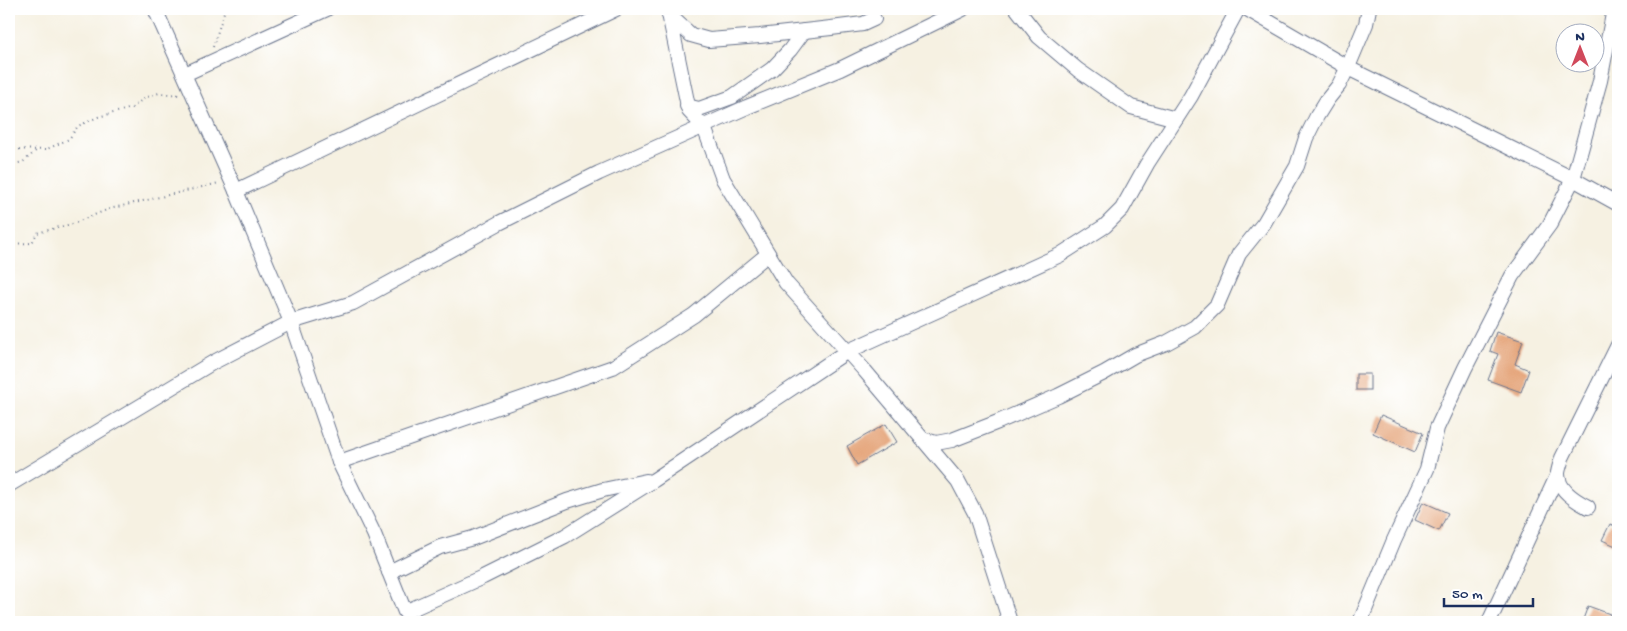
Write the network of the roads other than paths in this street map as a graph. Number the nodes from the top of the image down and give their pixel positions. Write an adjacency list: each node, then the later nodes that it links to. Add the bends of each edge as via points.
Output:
1 (155, 9): 14 (street)
2 (327, 9): 14 (street)
3 (616, 9): 19 (street)
4 (963, 9): 17 (street, via 840,69)
5 (1017, 9): 16 (street, via 1039,37 1123,102)
6 (1238, 9): 16 (street)
7 (1247, 9): 13 (street)
8 (1369, 9): 13 (street)
9 (1614, 9): 18 (street, via 1600,80)
10 (666, 11): 12 (street, via 691,35 708,40); 15 (street)
11 (874, 19): 12 (street, via 863,24)
12 (804, 31): 15 (street, via 772,69 732,97 699,109)
13 (1348, 67): 18 (street); 25 (street, via 1306,138 1297,166 1268,216 1239,254 1217,305 1195,327 1058,396 998,422 936,444)
14 (185, 74): 19 (street)
15 (688, 106): 17 (street)
16 (1176, 119): 24 (street, via 1122,209 1105,226 1060,255)
17 (704, 127): 21 (street, via 724,179); 22 (street, via 599,173 353,304)
18 (1573, 179): 20 (street); 34 (street, via 1550,224 1512,276 1465,368 1437,428 1427,469)
19 (234, 185): 22 (street)
20 (1618, 204)
21 (768, 254): 24 (street, via 786,283); 26 (street, via 694,315 613,367)
22 (291, 322): 26 (street); 29 (street, via 212,363)
23 (1618, 345): 27 (street, via 1562,458)
24 (846, 352): 25 (street); 28 (street)
25 (922, 439): 33 (street, via 958,482 975,513)
26 (339, 462): 31 (street)
27 (1558, 474): 30 (street, via 1567,493); 35 (street)
28 (654, 480): 31 (street, via 567,501 440,547); 32 (street, via 565,536)
29 (9, 485)
30 (1588, 507)
31 (389, 572): 32 (street)
32 (407, 617)
33 (1010, 622)
34 (1360, 622)
35 (1489, 622)

